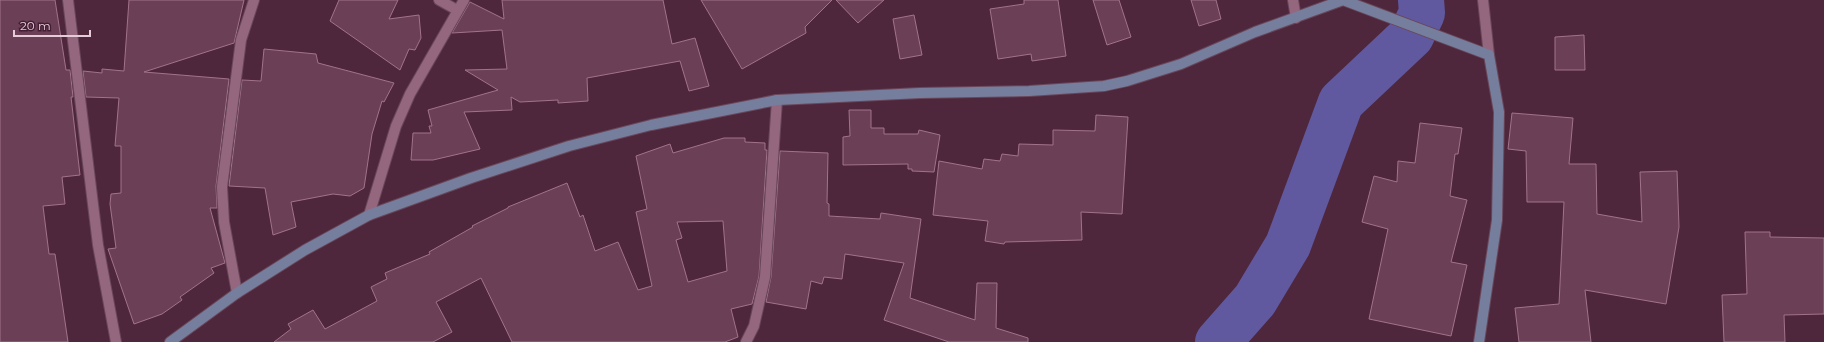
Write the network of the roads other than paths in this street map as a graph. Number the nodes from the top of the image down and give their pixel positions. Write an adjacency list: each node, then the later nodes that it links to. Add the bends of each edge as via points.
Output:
1 (68, 0): 14 (street, via 98,245)
2 (254, 0): 13 (street, via 241,40 222,188 224,222)
3 (439, 0): 8 (street)
4 (464, 0): 8 (street)
5 (1293, 0): 9 (street)
6 (1343, 0): 9 (street); 10 (street)
7 (1483, 0): 10 (street)
8 (457, 10): 12 (street, via 410,94 396,126)
9 (1296, 18): 11 (street, via 1255,32 1181,64 1104,86)
10 (1489, 55): 17 (street, via 1499,112 1497,220)
11 (777, 100): 12 (street, via 651,125 569,146); 16 (street, via 765,277 754,326)
12 (369, 215): 13 (street, via 305,250)
13 (237, 293): 15 (street)
14 (116, 342)
15 (170, 342)
16 (746, 342)
17 (1479, 342)

